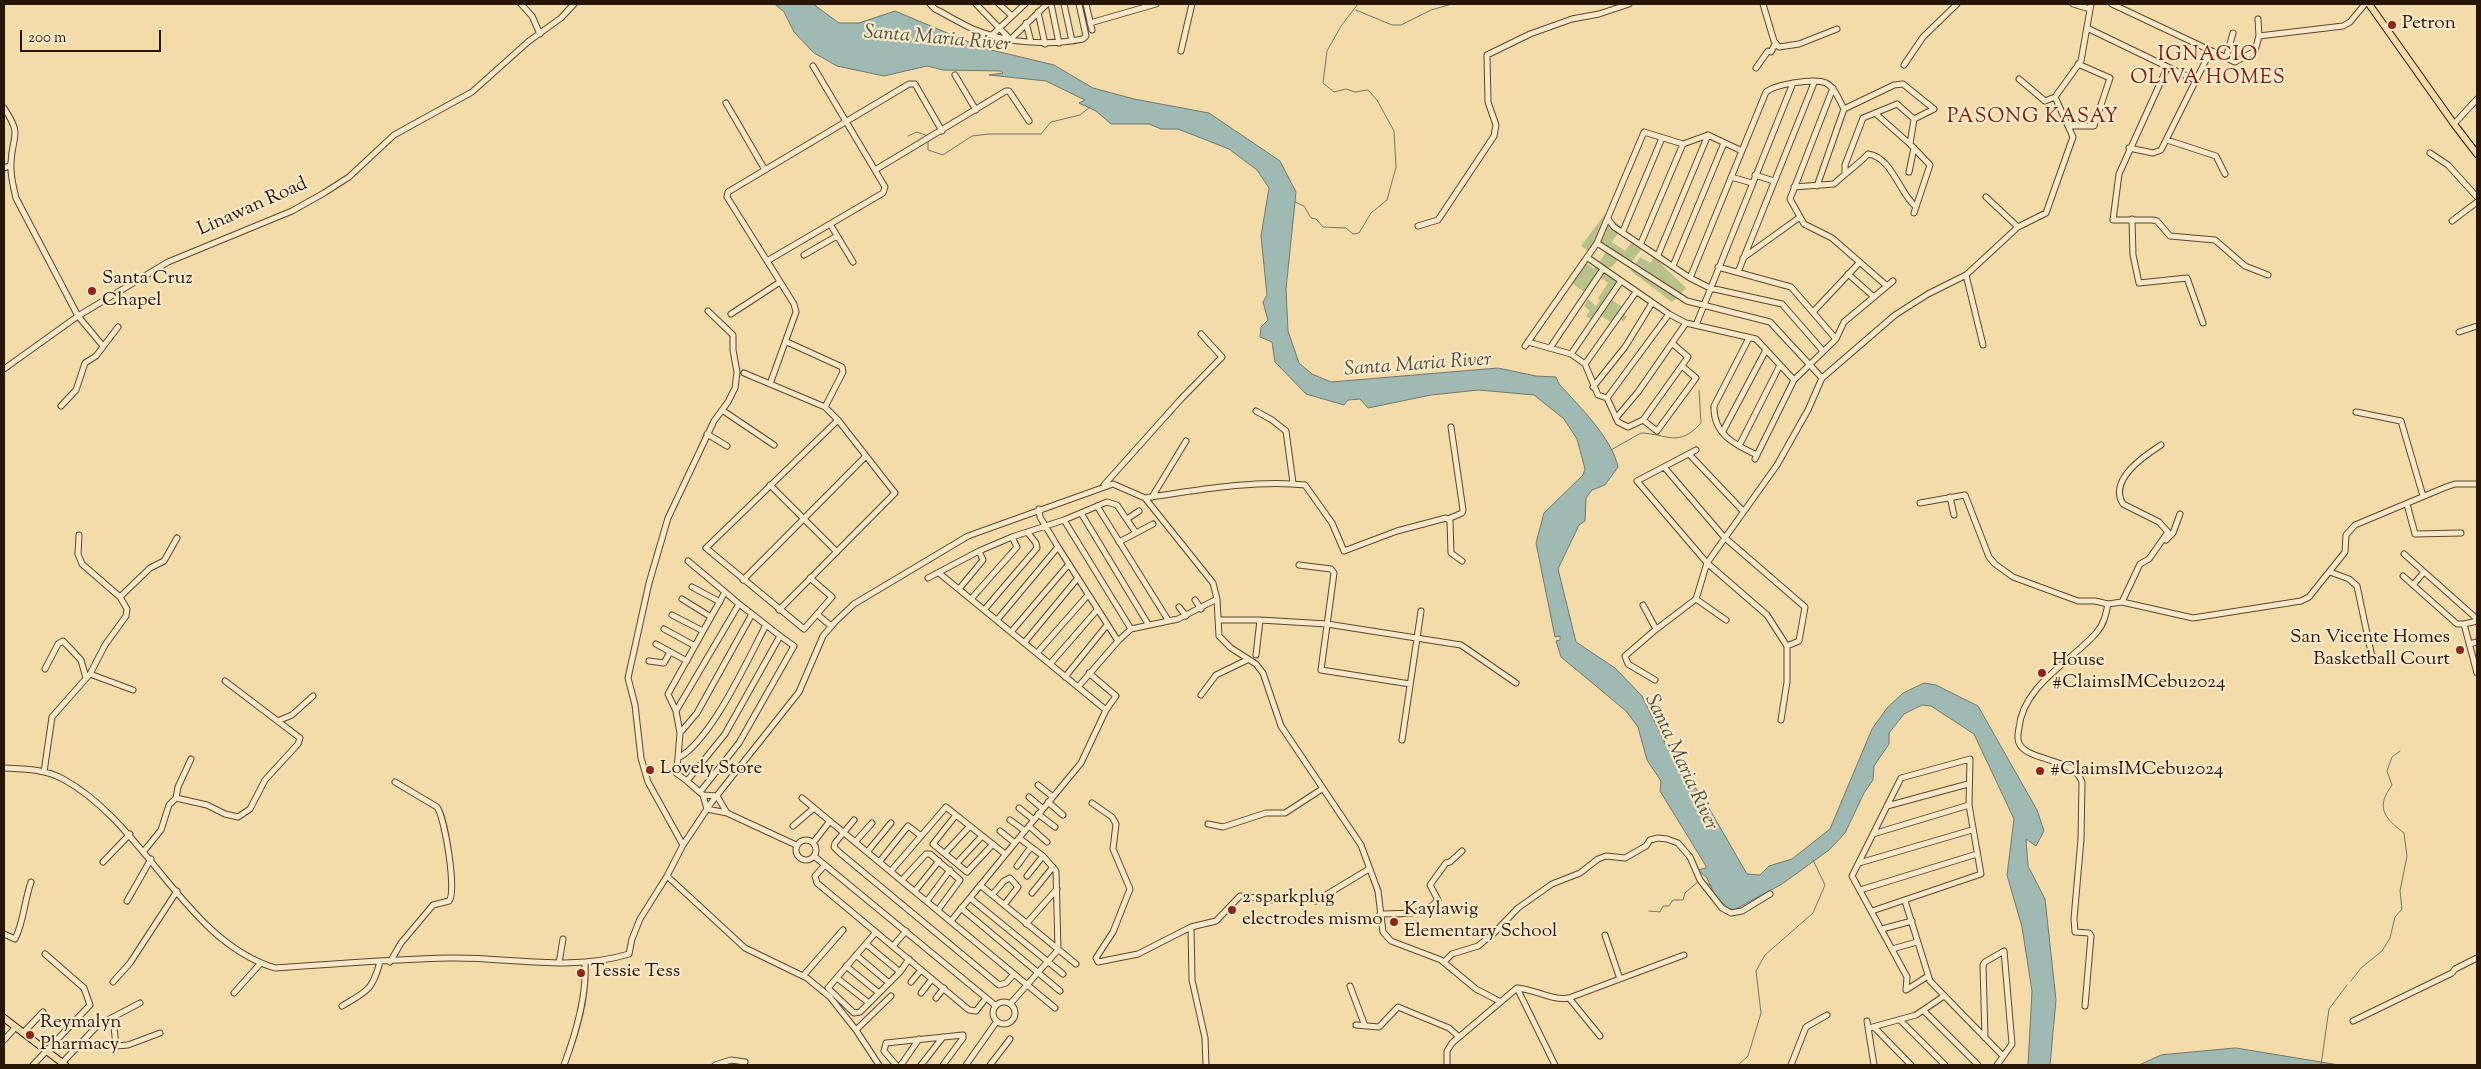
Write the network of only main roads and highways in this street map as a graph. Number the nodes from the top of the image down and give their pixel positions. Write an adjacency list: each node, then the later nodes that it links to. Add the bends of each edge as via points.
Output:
1 (2369, 4): 2 (main road)
2 (2477, 154)
3 (4, 1018): 4 (main road)
4 (64, 1064)

